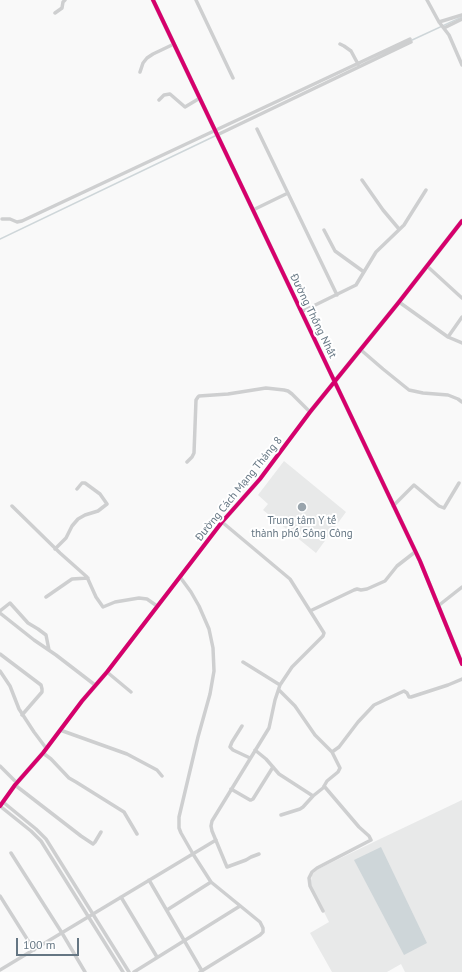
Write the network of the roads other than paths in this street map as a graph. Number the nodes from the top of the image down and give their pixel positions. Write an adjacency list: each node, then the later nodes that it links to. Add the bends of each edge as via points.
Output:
1 (65, 0): 5 (street, via 62,8)
2 (153, 0): 9 (street, Đường Thống Nhất)
3 (196, 0): 14 (street)
4 (427, 0): 8 (street)
5 (55, 13)
6 (462, 15): 8 (street)
7 (462, 19): 8 (street)
8 (442, 26): 12 (street)
9 (174, 44): 13 (street, via 147,58); 15 (street, Đường Thống Nhất)
10 (340, 44): 11 (street, via 351,51)
11 (358, 64): 18 (street); 18 (street, via 411,40)
12 (462, 65)
13 (140, 72)
14 (233, 78)
15 (200, 98): 16 (street, via 185,107 170,94); 18 (street, Đường Thống Nhất)
16 (159, 100)
17 (256, 128): 21 (street)
18 (216, 132): 22 (street, Đường Thống Nhất); 23 (street, via 22,221)
19 (362, 180): 25 (street)
20 (426, 190): 25 (street)
21 (288, 193): 22 (street); 29 (street)
22 (253, 210): 32 (street, Đường Thống Nhất)
23 (2, 219)
24 (462, 221): 27 (street, Đường Cách Mạng Tháng 8)
25 (399, 229): 28 (street, via 376,252)
26 (324, 230): 28 (street, via 335,251)
27 (427, 266): 30 (street); 31 (street, Đường Cách Mạng Tháng 8)
28 (364, 272): 29 (street, via 356,285)
29 (337, 295): 32 (street)
30 (462, 298)
31 (399, 302): 34 (street); 36 (street, Đường Cách Mạng Tháng 8)
32 (301, 312): 37 (street, Đường Thống Nhất)
33 (462, 317): 34 (street)
34 (448, 337): 35 (street)
35 (462, 343)
36 (360, 350): 37 (street, Đường Cách Mạng Tháng 8); 38 (street, via 409,390 445,394)
37 (335, 382): 39 (street, Đường Cách Mạng Tháng 8); 44 (street, Đường Thống Nhất)
38 (462, 402)
39 (310, 412): 40 (street, via 292,394 284,390 266,388 199,396 196,400 194,453); 45 (street, Đường Cách Mạng Tháng 8, via 260,479)
40 (187, 462)
41 (460, 483): 44 (street, via 444,508 414,485)
42 (77, 489): 46 (street, via 84,483 100,494 107,504 98,511 78,519 66,538)
43 (12, 506): 46 (street)
44 (393, 506): 47 (street, Đường Thống Nhất)
45 (222, 522): 48 (street, Đường Cách Mạng Tháng 8); 54 (street, via 290,579)
46 (55, 549): 49 (street)
47 (415, 552): 53 (street, Đường Thống Nhất); 54 (street, via 397,566 385,581 367,589 354,590)
48 (180, 577): 52 (street, Đường Cách Mạng Tháng 8); 88 (street, via 199,606 210,635 214,659 210,694 179,817 181,833)
49 (88, 578): 51 (street, via 72,579); 52 (street, via 102,607 138,598 147,599)
50 (462, 587): 53 (street)
51 (46, 597)
52 (157, 606): 61 (street, Đường Cách Mạng Tháng 8)
53 (438, 606): 59 (street, Đường Thống Nhất)
54 (310, 611): 64 (street, via 324,631 324,635 292,667)
55 (0, 612): 56 (street); 56 (street, via 10,602 28,623 46,635)
56 (49, 650): 63 (street)
57 (0, 654): 67 (street, via 41,685 42,692)
58 (243, 662): 64 (street)
59 (462, 664)
60 (0, 671): 67 (street, via 10,686)
61 (107, 672): 63 (street, Đường Cách Mạng Tháng 8); 66 (street)
62 (462, 679): 72 (street, via 411,697 404,691 379,702 358,722 340,747)
63 (95, 685): 69 (street, Đường Cách Mạng Tháng 8)
64 (280, 685): 65 (street)
65 (279, 690): 71 (street, via 269,728); 72 (street)
66 (131, 692)
67 (22, 715): 70 (street)
68 (242, 726): 74 (street, via 230,747)
69 (60, 730): 70 (street, Đường Cách Mạng Tháng 8); 77 (street, via 127,754 157,770)
70 (46, 748): 73 (street, Đường Cách Mạng Tháng 8)
71 (255, 750): 74 (street); 76 (street)
72 (332, 752): 79 (street, via 340,769)
73 (43, 753): 78 (street, Đường Cách Mạng Tháng 8); 85 (street, via 69,778 124,812)
74 (250, 758): 80 (street)
75 (0, 766): 78 (street)
76 (273, 767): 80 (street, via 253,799 250,800); 81 (street, via 279,774)
77 (162, 776)
78 (16, 784): 82 (street, Đường Cách Mạng Tháng 8); 84 (street, via 93,844)
79 (324, 786): 81 (street); 98 (street, via 371,840 312,872 310,886)
80 (231, 789): 86 (street, via 212,821 212,831)
81 (313, 796): 83 (street, via 300,809)
82 (1, 805): 92 (street, via 42,834); 93 (street, via 41,841)
83 (281, 815)
84 (101, 832)
85 (137, 834)
86 (216, 840): 88 (street); 89 (street, via 228,867)
87 (11, 853): 101 (street)
88 (193, 854): 90 (street); 91 (street)
89 (259, 854)
90 (149, 880): 95 (street); 97 (street)
91 (211, 882): 96 (street); 97 (street)
92 (77, 887): 93 (street); 99 (street)
93 (72, 890): 100 (street)
94 (0, 896): 103 (street)
95 (121, 897): 99 (street); 104 (street)
96 (240, 906): 102 (street); 106 (street, via 260,922 263,932)
97 (167, 910): 102 (street)
98 (323, 911)
99 (94, 914): 100 (street); 109 (street)
100 (89, 917): 101 (street); 108 (street)
101 (62, 933): 103 (street); 107 (street)
102 (184, 940): 104 (street); 106 (street)
103 (34, 950): 105 (street)
104 (157, 957): 110 (street)
105 (0, 970)
106 (201, 971)
107 (85, 972)
108 (123, 972)
109 (129, 972)
110 (134, 972)

